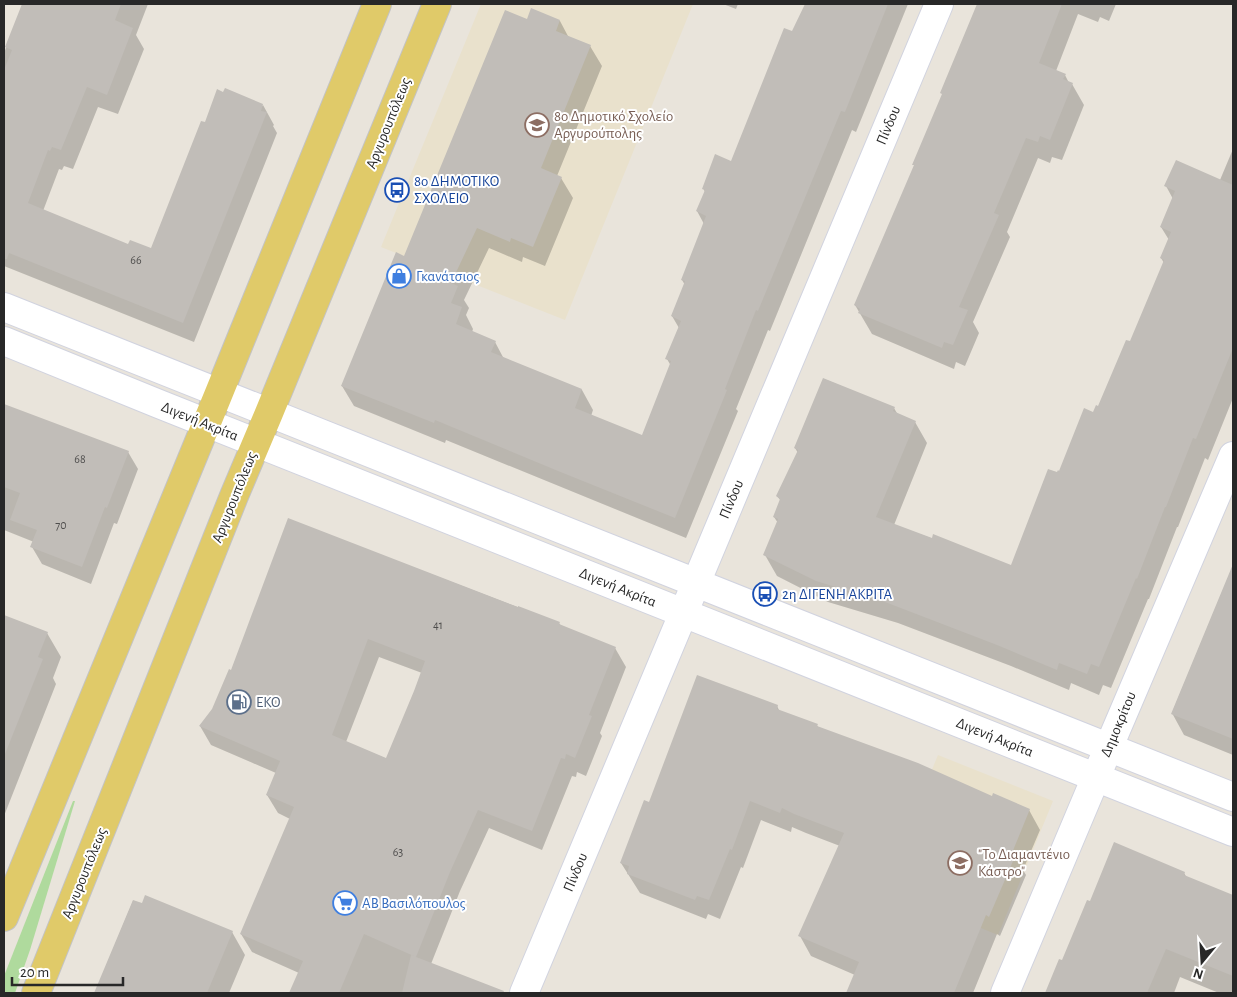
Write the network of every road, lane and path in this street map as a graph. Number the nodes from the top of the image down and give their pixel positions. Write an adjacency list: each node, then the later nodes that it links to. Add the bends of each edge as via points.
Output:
1 (377, 4): 6 (main road)
2 (438, 4): 7 (main road, Αργυρουπόλεως)
3 (939, 4): 11 (street, Πίνδου)
4 (4, 307): 6 (street)
5 (4, 342): 8 (street, Διγενή Ακρίτα)
6 (219, 393): 7 (street); 8 (main road)
7 (270, 413): 9 (main road, Αργυρουπόλεως); 11 (street)
8 (207, 423): 9 (street, Διγενή Ακρίτα); 17 (main road)
9 (256, 443): 12 (street, Διγενή Ακρίτα); 18 (main road, Αργυρουπόλεως)
10 (1233, 456): 13 (street, Δημοκρίτου)
11 (696, 583): 12 (street, Πίνδου); 13 (street)
12 (684, 613): 14 (street, Διγενή Ακρίτα); 19 (street, Πίνδου)
13 (1108, 747): 14 (street, Δημοκρίτου); 15 (street)
14 (1096, 777): 16 (street, Διγενή Ακρίτα); 20 (street, Δημοκρίτου)
15 (1233, 796)
16 (1233, 832)
17 (4, 917)
18 (36, 993)
19 (524, 993)
20 (1005, 993)

